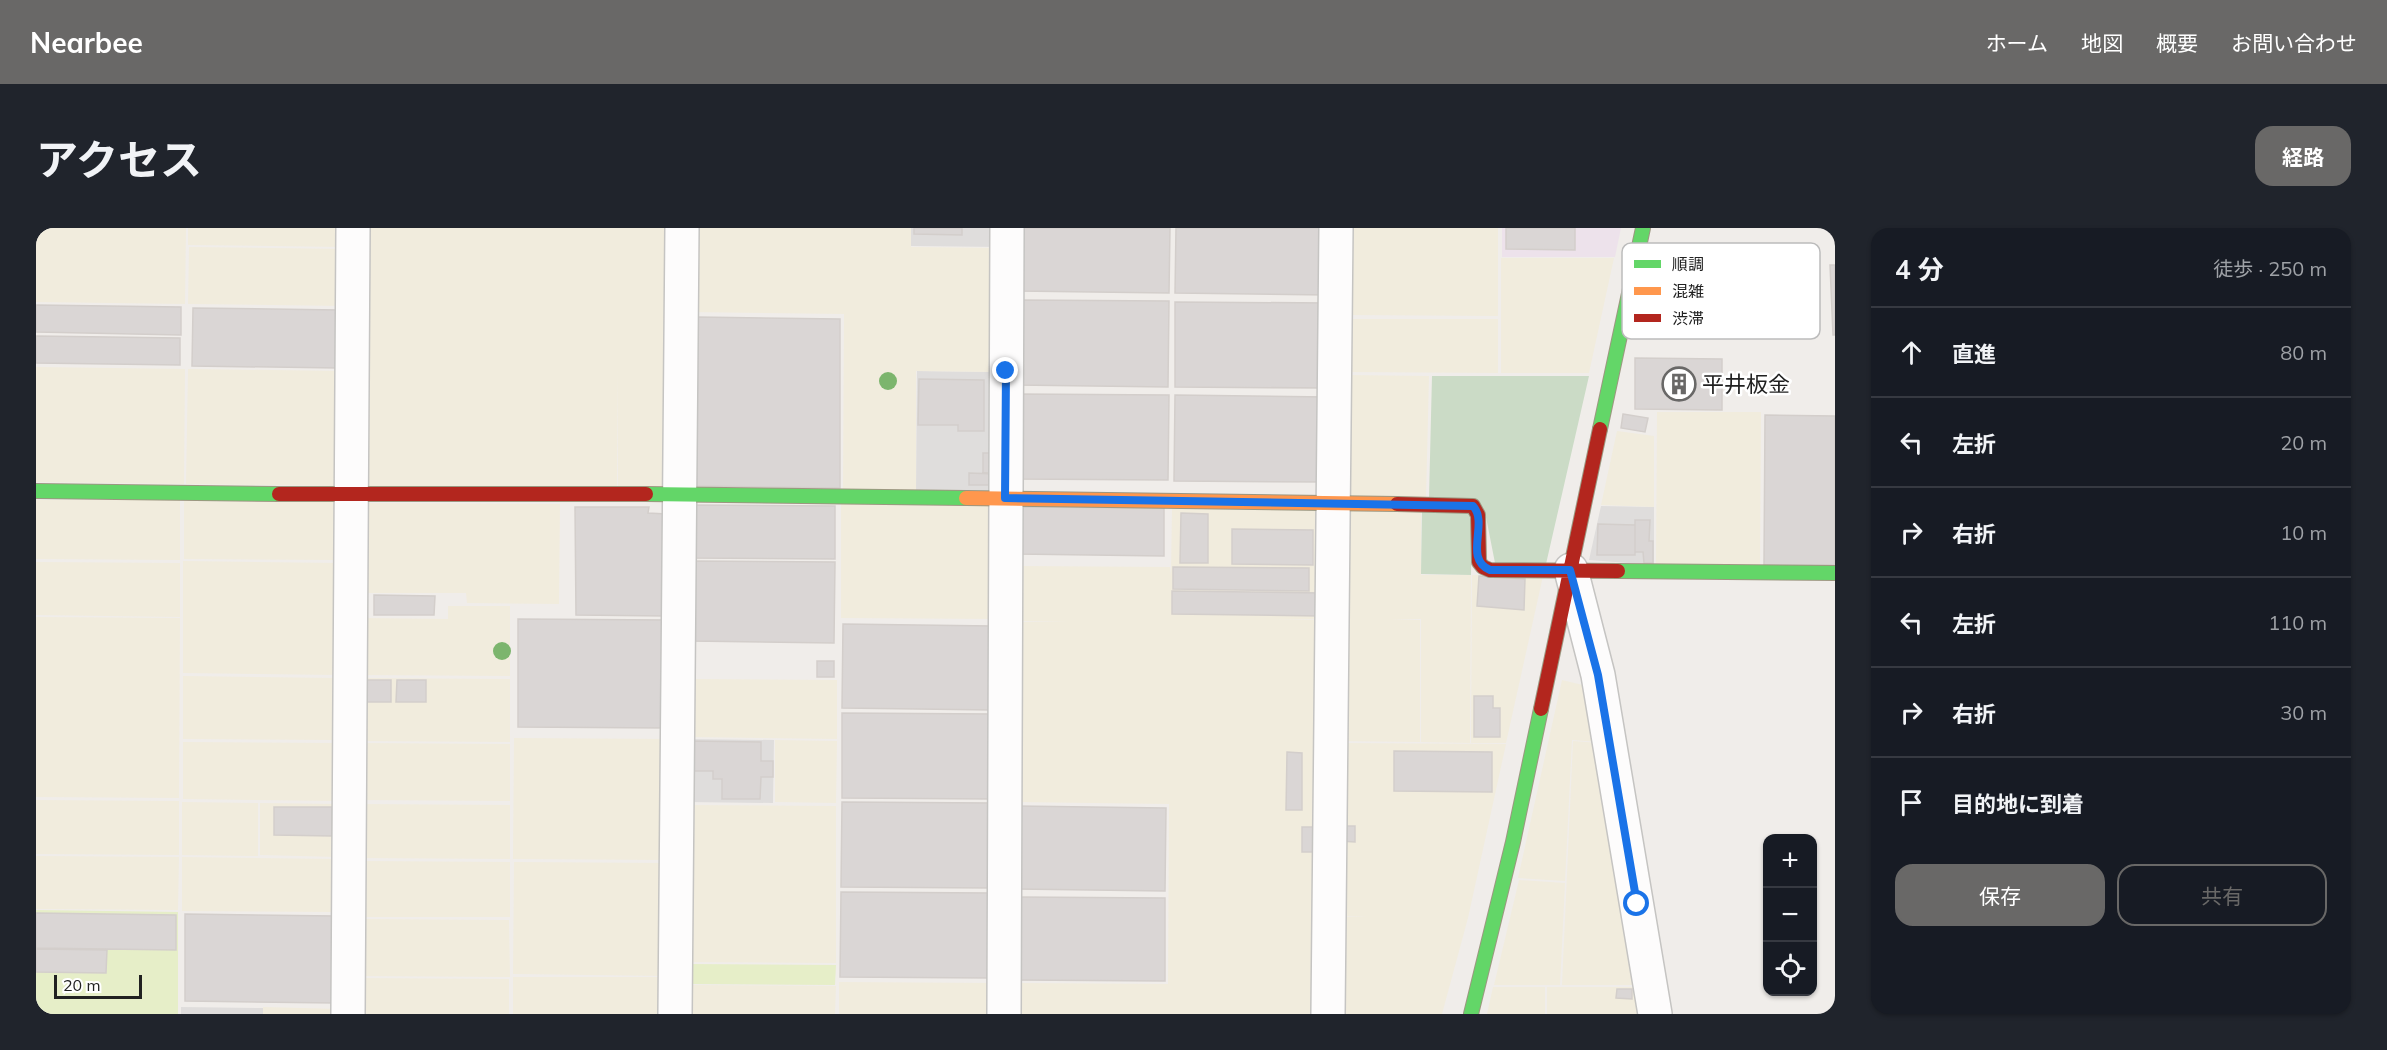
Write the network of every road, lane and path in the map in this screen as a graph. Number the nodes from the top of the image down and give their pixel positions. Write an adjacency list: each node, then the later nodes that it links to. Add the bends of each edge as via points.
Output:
1 (352, 228): 10 (street)
2 (682, 228): 9 (street)
3 (1007, 228): 11 (street)
4 (1336, 228): 12 (street)
5 (1642, 228): 6 (street)
6 (1639, 243)
7 (1622, 323): 13 (street)
8 (36, 490): 10 (street)
9 (679, 494): 10 (street); 11 (street); 16 (street)
10 (350, 495): 15 (street)
11 (1005, 498): 12 (street); 17 (street)
12 (1333, 504): 13 (street, via 1473,506 1478,515 1477,555 1483,567); 18 (street)
13 (1570, 570): 14 (street); 19 (street, via 1513,842); 20 (street, via 1598,675)
14 (1835, 573)
15 (348, 1014)
16 (675, 1014)
17 (1004, 1014)
18 (1328, 1014)
19 (1471, 1014)
20 (1655, 1014)

